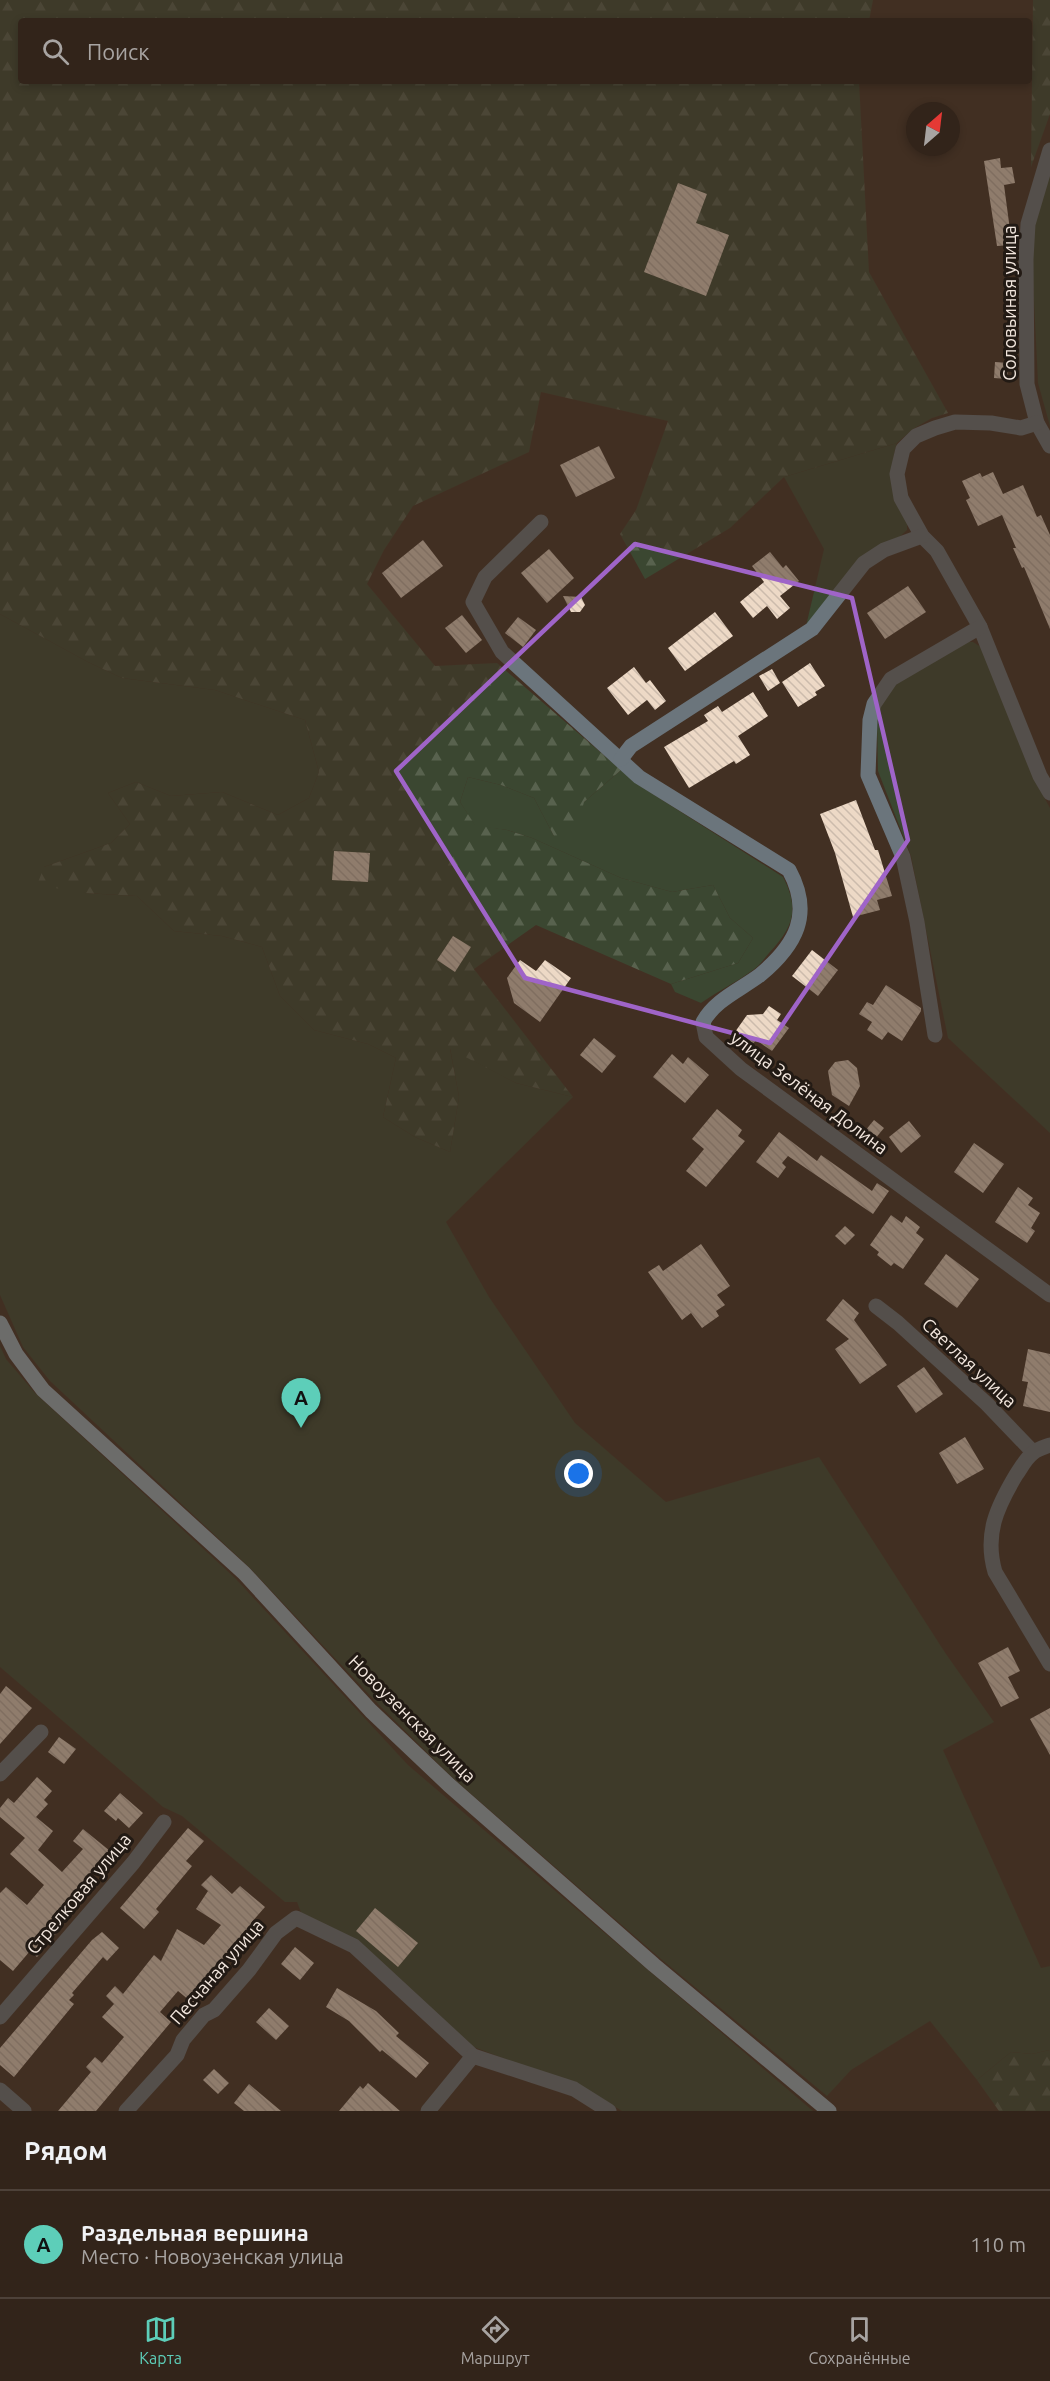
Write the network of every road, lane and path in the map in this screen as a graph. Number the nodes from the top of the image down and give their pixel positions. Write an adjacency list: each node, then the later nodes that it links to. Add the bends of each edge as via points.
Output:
1 (1050, 150): 2 (street, Соловьиная улица, via 1028,224 1026,259 1028,384)
2 (1037, 423): 3 (street, Соловьиная улица); 5 (street, via 1021,428 955,422 916,436 903,449 897,474 901,498)
3 (1050, 446)
4 (541, 522): 7 (street, улица Зелёная Долина, via 485,577 473,602 502,652)
5 (922, 536): 6 (street, via 937,551); 7 (street, via 884,550 864,563 812,629 631,746)
6 (980, 627): 8 (street); 9 (street, via 891,679 874,704 870,720 868,775 903,857)
7 (621, 759): 10 (street, улица Зелёная Долина, via 639,777 789,870 799,888 802,906 798,926 787,945 760,974 709,1011 703,1022 706,1037 741,1069)
8 (1050, 793)
9 (935, 1035)
10 (1050, 1295)
11 (876, 1306): 14 (street, Светлая улица, via 987,1404)
12 (0, 1323): 26 (main road, Новоузенская улица, via 16,1354 44,1390 244,1573 371,1711 418,1756 654,1965)
13 (1050, 1445): 14 (street)
14 (1033, 1452): 15 (street, via 998,1505 991,1558 995,1572)
15 (1050, 1664)
16 (41, 1732): 17 (street)
17 (0, 1774)
18 (164, 1822): 19 (street, Стрелковая улица)
19 (0, 2017)
20 (473, 2056): 23 (street, Песчаная улица, via 354,1946 296,1918 276,1933 249,1970 214,2010 204,2015 183,2040 177,2055); 24 (street); 25 (street, via 574,2089)
21 (0, 2090): 22 (street)
22 (24, 2111)
23 (126, 2111)
24 (428, 2111)
25 (609, 2111)
26 (829, 2111)

